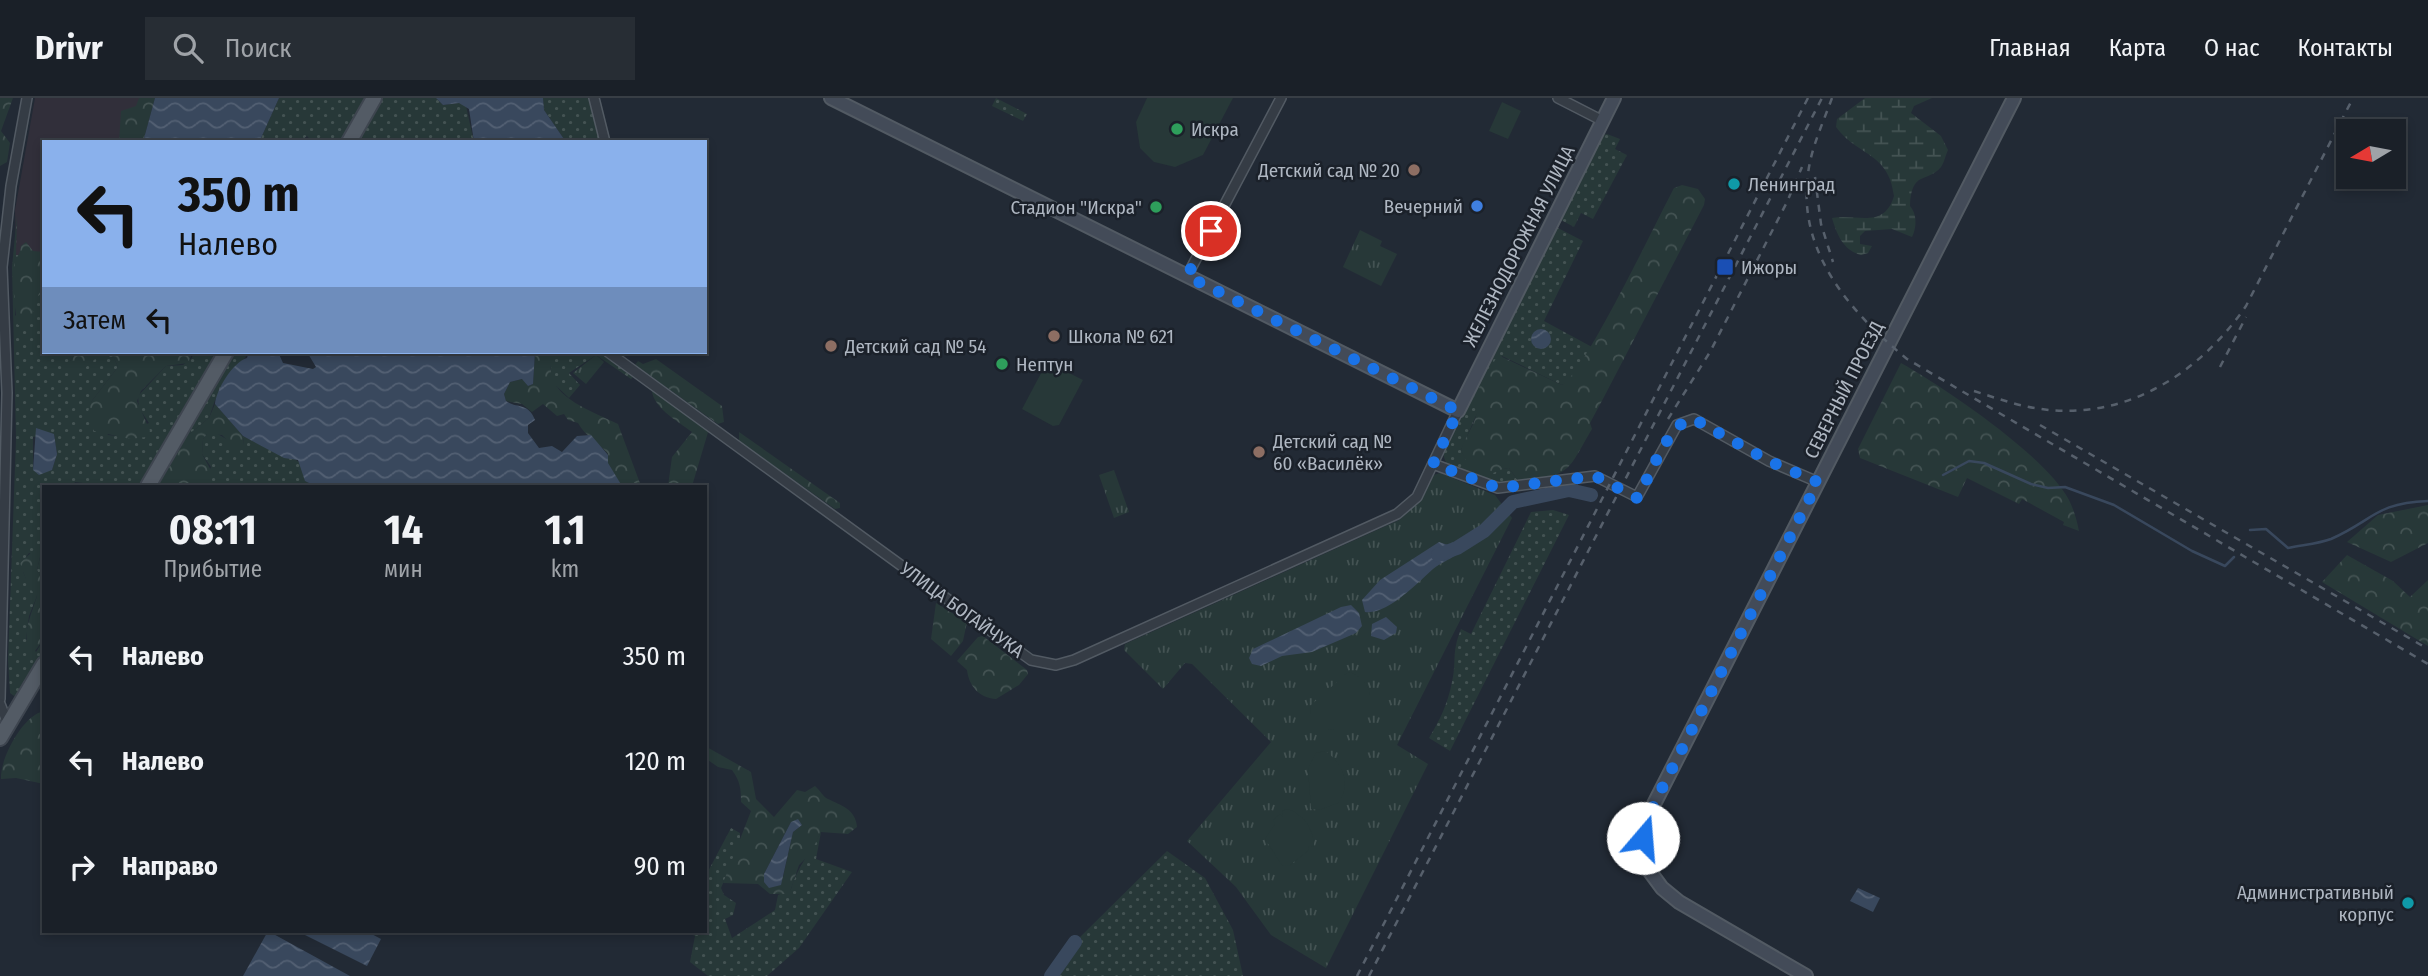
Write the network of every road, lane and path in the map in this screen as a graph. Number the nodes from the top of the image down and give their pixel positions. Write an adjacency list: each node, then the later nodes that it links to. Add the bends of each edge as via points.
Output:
1 (27, 98): 20 (street, via 10,186 2,267 7,393)
2 (374, 98): 10 (main road)
3 (594, 98): 11 (street)
4 (831, 98): 12 (street)
5 (1281, 98): 12 (street)
6 (1558, 98): 9 (street)
7 (1614, 98): 9 (street, ЖЕЛЕЗНОДОРОЖНАЯ УЛИЦА)
8 (2014, 98): 17 (street, СЕВЕРНЫЙ ПРОЕЗД)
9 (1603, 121): 15 (street, ЖЕЛЕЗНОДОРОЖНАЯ УЛИЦА)
10 (350, 140)
11 (604, 140)
12 (1187, 276): 15 (street)
13 (225, 354): 18 (main road)
14 (611, 354): 16 (street, УЛИЦА БОГАЙЧУКА, via 1042,664 1074,660 1397,514 1417,497)
15 (1458, 411): 16 (street, УЛИЦА БОГАЙЧУКА)
16 (1433, 464): 17 (street, via 1498,488 1595,476 1637,498 1673,431 1683,421 1694,419)
17 (1818, 482): 24 (street, СЕВЕРНЫЙ ПРОЕЗД, via 1654,804 1643,838 1648,869 1662,888)
18 (149, 485)
19 (42, 667): 22 (main road)
20 (0, 699)
21 (0, 704): 22 (street)
22 (8, 724): 23 (main road)
23 (0, 738)
24 (1806, 976)

